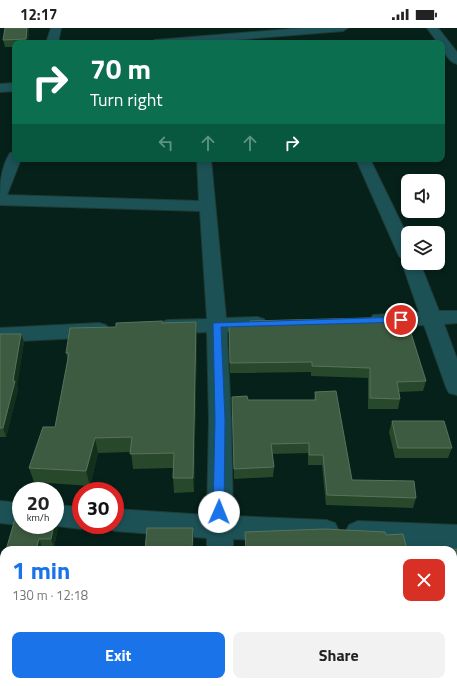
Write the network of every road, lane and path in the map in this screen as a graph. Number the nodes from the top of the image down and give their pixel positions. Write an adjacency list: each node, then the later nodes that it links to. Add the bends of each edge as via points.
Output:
1 (56, 28): 5 (street)
2 (343, 28): 4 (street)
3 (432, 28): 8 (street)
4 (286, 30): 6 (street); 7 (street)
5 (53, 40)
6 (185, 40)
7 (291, 40)
8 (441, 40)
9 (445, 46): 10 (street)
10 (457, 62): 11 (street)
11 (445, 64)
12 (12, 87): 13 (street)
13 (0, 88)
14 (13, 162): 17 (street)
15 (204, 162): 19 (street)
16 (364, 162): 20 (street)
17 (0, 194)
18 (0, 200): 19 (street)
19 (207, 206): 26 (street)
20 (401, 241)
21 (414, 270): 23 (street)
22 (457, 317): 23 (street)
23 (431, 319): 24 (street); 30 (street)
24 (363, 321)
25 (278, 323): 26 (street)
26 (216, 325): 27 (street); 35 (street, via 220,420)
27 (147, 328)
28 (116, 329): 29 (street)
29 (0, 334)
30 (457, 386)
31 (0, 512): 32 (street)
32 (12, 513)
33 (124, 522): 35 (street)
34 (457, 536): 35 (street)
35 (219, 539)

